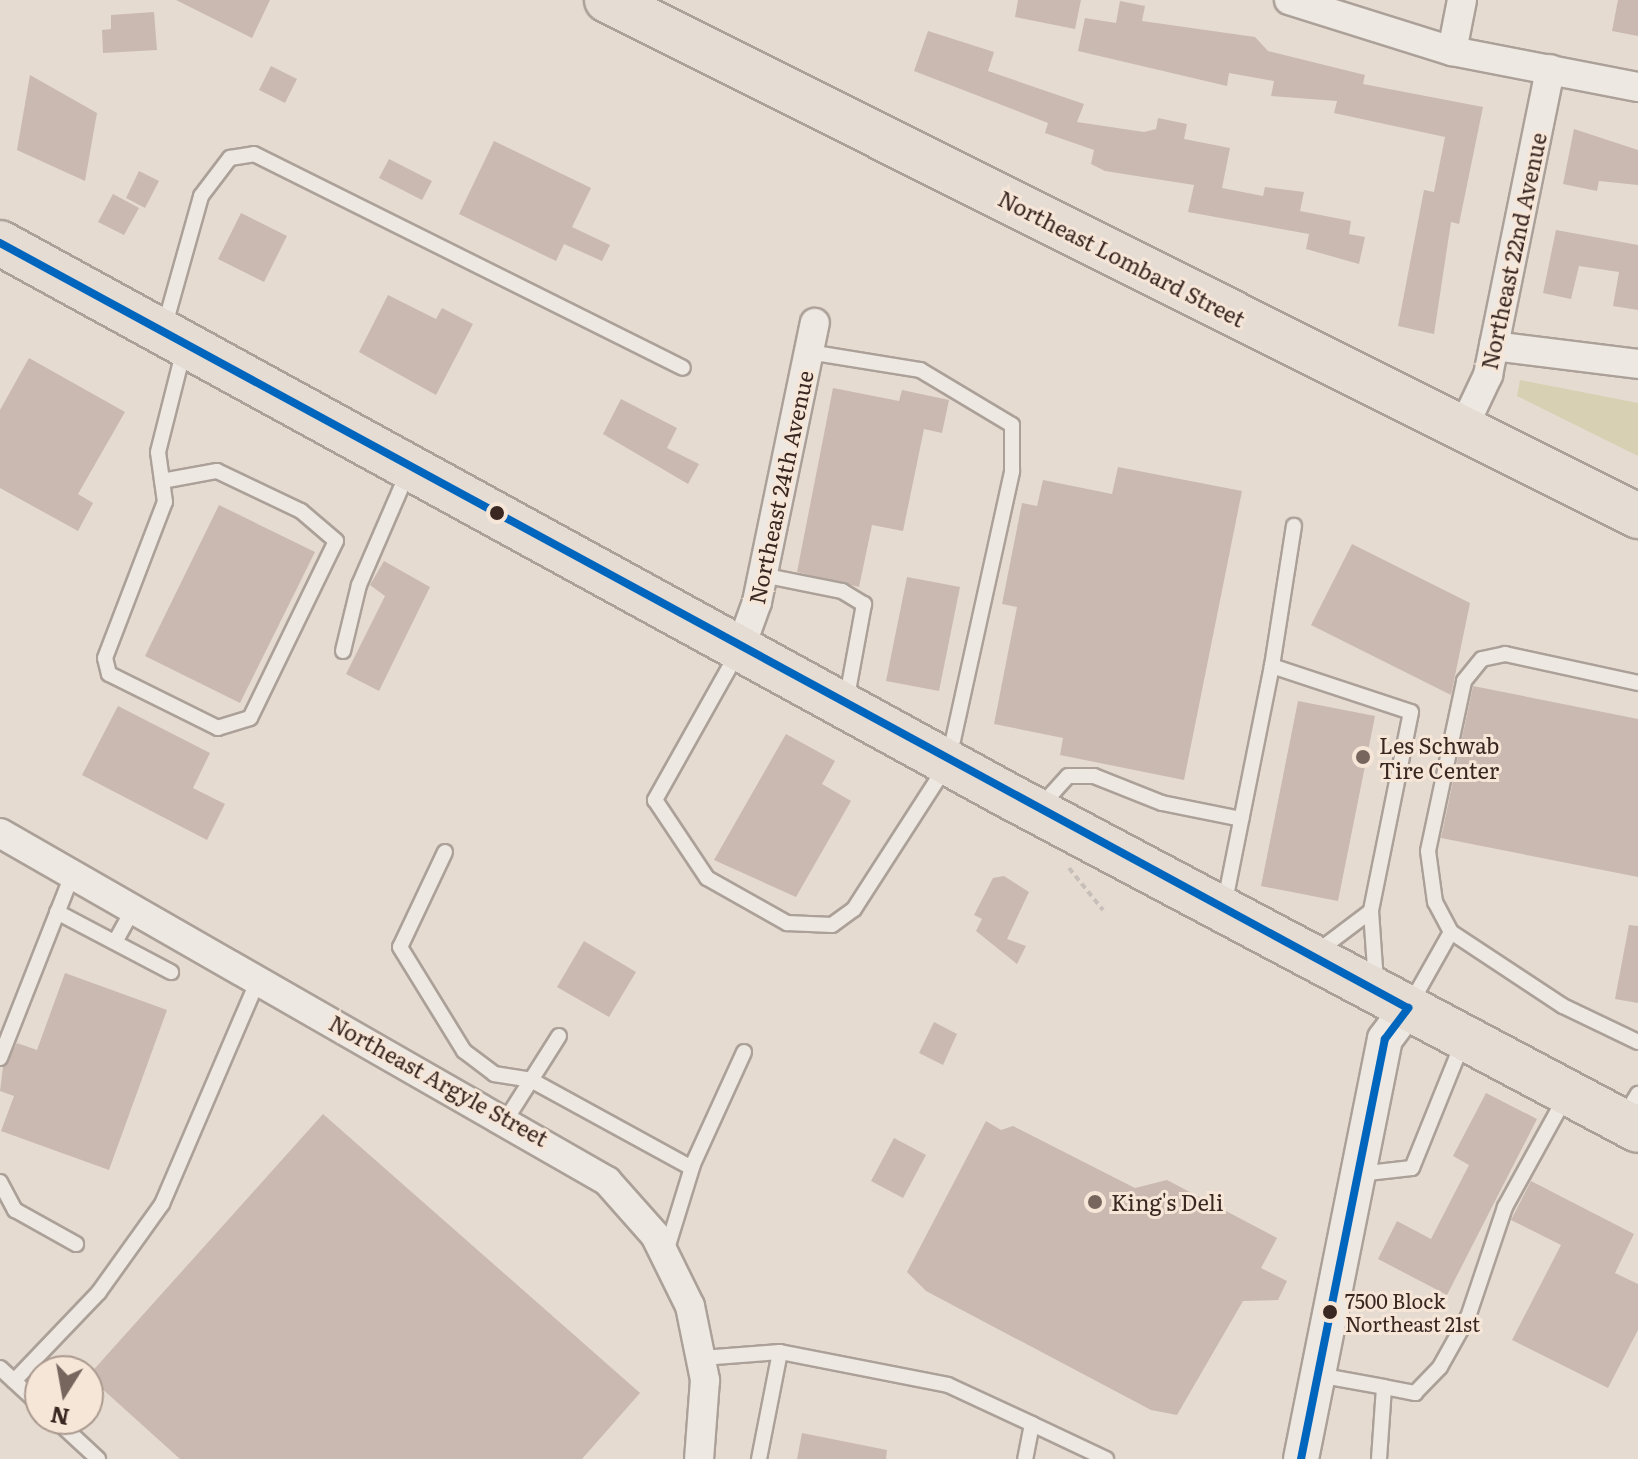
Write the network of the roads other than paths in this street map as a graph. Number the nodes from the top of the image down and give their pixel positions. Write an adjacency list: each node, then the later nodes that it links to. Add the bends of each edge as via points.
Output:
1 (607, 0): 14 (main road, Northeast Lombard Street)
2 (1289, 0): 4 (street)
3 (1462, 0): 4 (street)
4 (1452, 51): 5 (street)
5 (1550, 69): 6 (street); 10 (street, Northeast 22nd Avenue)
6 (1638, 87)
7 (0, 243): 9 (main road)
8 (815, 323): 11 (street, Northeast 24th Avenue)
9 (175, 335): 13 (lane, via 201,196 230,158 254,154); 15 (main road); 16 (lane, via 158,452)
10 (1494, 346): 12 (street); 14 (street, Northeast 22nd Avenue, via 1483,391)
11 (809, 352): 19 (street, Northeast 24th Avenue); 25 (lane, via 920,370 1012,425 1012,471)
12 (1638, 364)
13 (683, 368)
14 (1463, 428): 17 (main road, Northeast Lombard Street)
15 (411, 465): 20 (main road); 21 (lane, via 359,585)
16 (162, 481): 16 (lane, via 165,502 105,658 109,674 218,728 250,718 336,541 301,511 217,471)
17 (1638, 516)
18 (1294, 526): 22 (lane)
19 (762, 575): 20 (street, Northeast 24th Avenue); 24 (lane, via 842,591 864,604)
20 (740, 649): 24 (main road); 25 (lane, via 655,800 707,878 787,923 832,925 854,909)
21 (343, 651)
22 (1272, 666): 27 (lane); 33 (lane, via 1411,712)
23 (1638, 683): 35 (lane, via 1505,654 1482,659 1464,681 1428,851 1435,902)
24 (845, 706): 25 (main road)
25 (948, 763): 26 (main road)
26 (1036, 811): 27 (lane, via 1068,776 1094,776 1162,803); 32 (main road)
27 (1241, 819): 32 (lane)
28 (0, 833): 30 (street, Northeast Argyle Street)
29 (445, 852): 46 (lane, via 400,947 464,1051 494,1074)
30 (73, 873): 31 (street, Northeast Argyle Street); 34 (lane)
31 (134, 908): 36 (lane); 39 (street, Northeast Argyle Street)
32 (1223, 910): 37 (main road)
33 (1371, 911): 37 (lane); 40 (lane)
34 (57, 912): 36 (lane); 45 (lane)
35 (1451, 932): 40 (lane); 43 (lane, via 1563,1006)
36 (115, 942): 38 (lane)
37 (1309, 955): 40 (main road)
38 (171, 972)
39 (259, 978): 49 (street, Northeast Argyle Street); 59 (lane, via 162,1204 99,1292)
40 (1392, 1000): 42 (main road); 51 (street)
41 (559, 1036): 46 (lane)
42 (1465, 1038): 47 (main road); 51 (lane, via 1412,1168)
43 (1638, 1042)
44 (744, 1052): 50 (lane)
45 (0, 1058)
46 (531, 1080): 49 (lane); 50 (lane)
47 (1568, 1093): 48 (main road); 60 (lane, via 1505,1207 1468,1317 1440,1367 1415,1393)
48 (1633, 1115)
49 (507, 1118): 54 (street, Northeast Argyle Street, via 607,1181)
50 (692, 1168): 54 (lane)
51 (1359, 1174): 58 (street)
52 (0, 1182): 53 (lane, via 15,1210)
53 (76, 1244)
54 (666, 1253): 56 (street, Northeast Argyle Street)
55 (780, 1352): 56 (lane); 62 (lane, via 948,1385); 66 (lane)
56 (702, 1358): 65 (street, Northeast Argyle Street)
57 (0, 1368): 59 (lane)
58 (1318, 1375): 60 (lane); 69 (street)
59 (14, 1381): 61 (lane)
60 (1384, 1387): 70 (lane)
61 (24, 1390)
62 (1032, 1424): 67 (lane); 68 (lane)
63 (72, 1435): 64 (lane)
64 (98, 1459)
65 (699, 1459)
66 (759, 1459)
67 (1025, 1459)
68 (1106, 1459)
69 (1301, 1459)
70 (1379, 1459)

